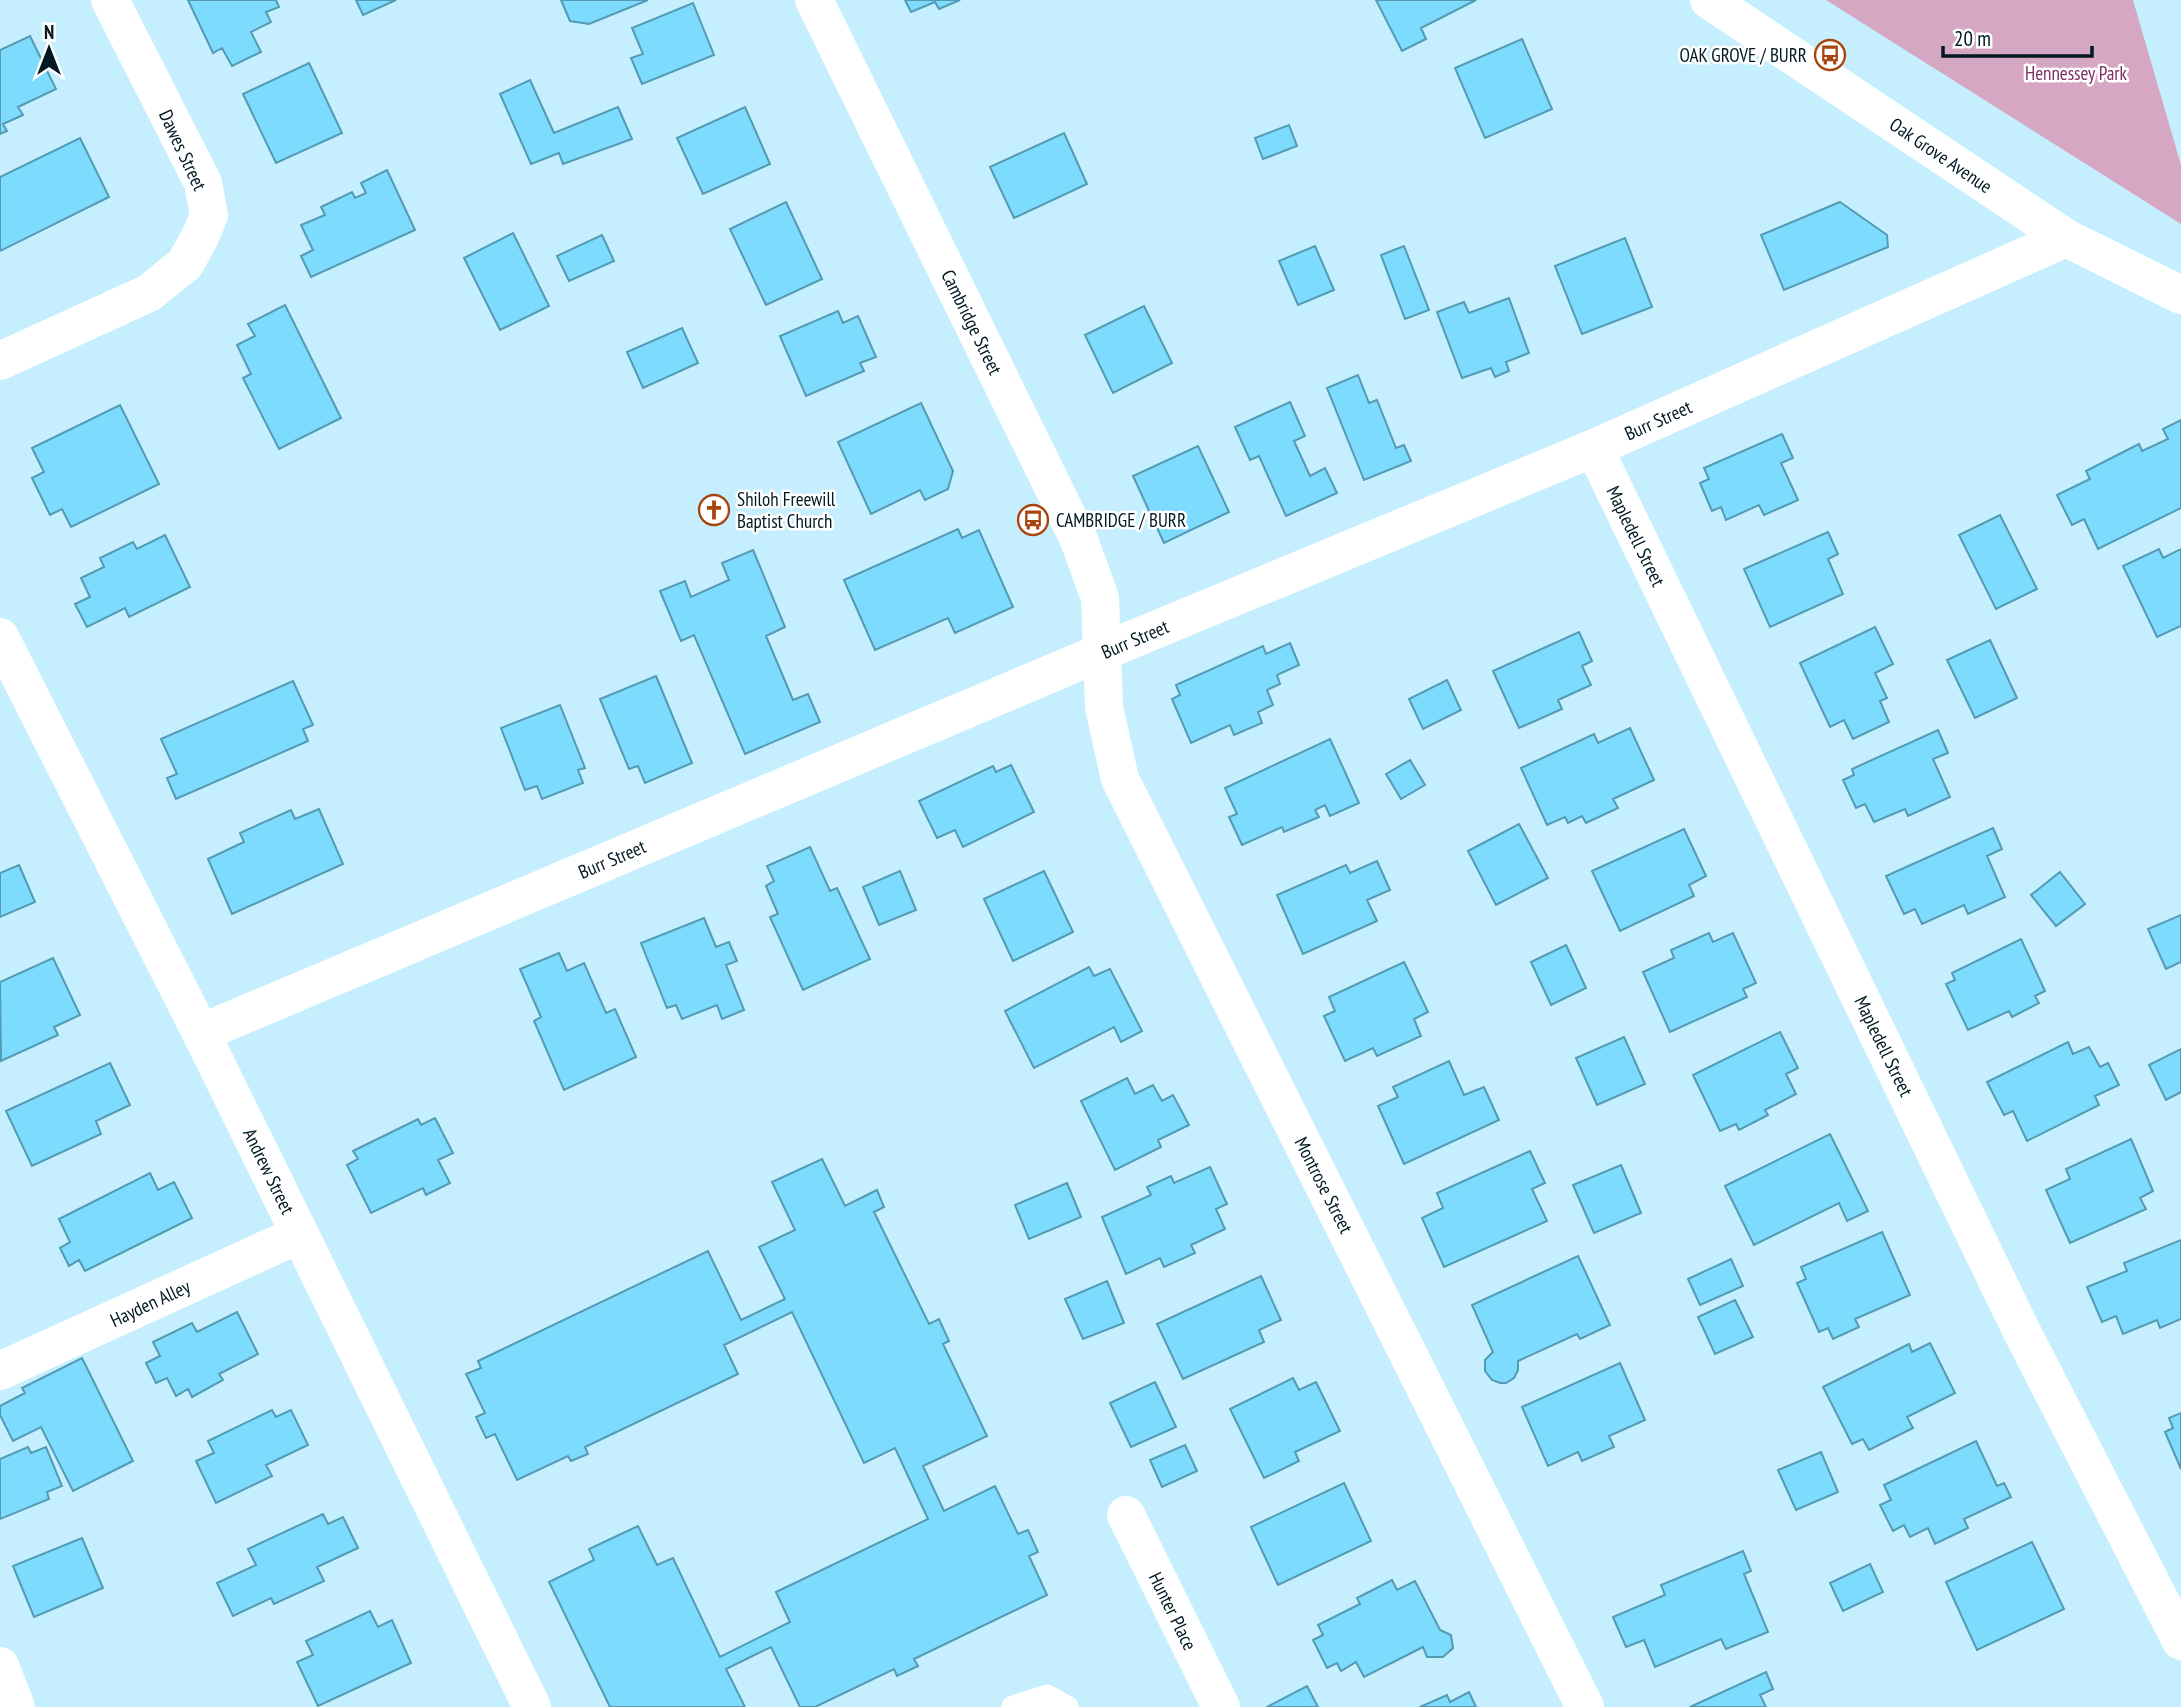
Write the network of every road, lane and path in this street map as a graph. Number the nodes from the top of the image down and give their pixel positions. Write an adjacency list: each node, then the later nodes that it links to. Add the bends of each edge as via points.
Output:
1 (110, 0): 6 (street, Dawes Street, via 203,183 209,215 185,264 149,293)
2 (814, 0): 9 (street, Cambridge Street, via 1079,540 1100,598)
3 (1709, 0): 4 (street, Oak Grove Avenue)
4 (2066, 238): 5 (street, Oak Grove Avenue); 7 (street, Burr Street)
5 (2181, 295)
6 (0, 361)
7 (1594, 448): 9 (street, Burr Street); 14 (street, Mapledell Street, via 2022,1332)
8 (0, 638): 10 (street, Andrew Street)
9 (1102, 652): 10 (street, Burr Street); 21 (street, Montrose Street, via 1104,707 1120,779)
10 (201, 1033): 11 (street, Andrew Street)
11 (300, 1234): 12 (street, Hayden Alley); 17 (street, Andrew Street)
12 (0, 1371)
13 (1126, 1515): 20 (street, Hunter Place)
14 (2181, 1641)
15 (0, 1666): 16 (street)
16 (16, 1707)
17 (532, 1707)
18 (1013, 1707): 19 (lane, via 1047,1696)
19 (1067, 1707)
20 (1221, 1707)
21 (1586, 1707)

